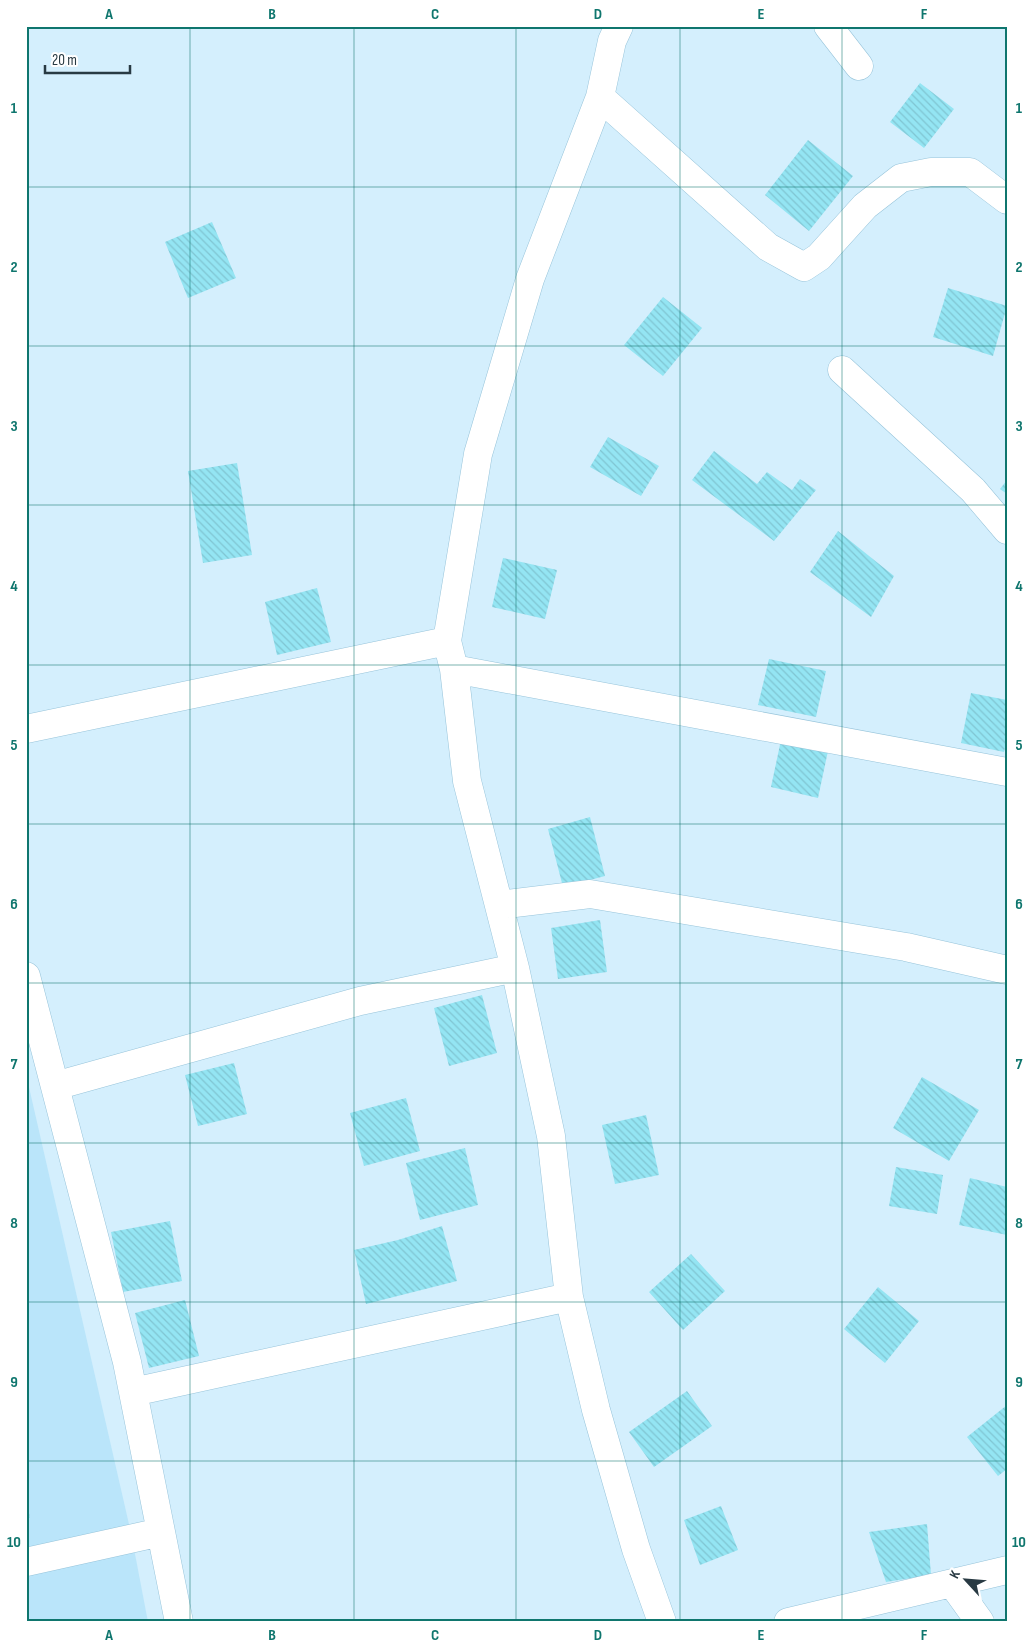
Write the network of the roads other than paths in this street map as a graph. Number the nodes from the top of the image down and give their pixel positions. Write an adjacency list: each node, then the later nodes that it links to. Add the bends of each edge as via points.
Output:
1 (619, 26): 4 (street, via 612,42)
2 (828, 26): 3 (street)
3 (858, 66)
4 (600, 97): 5 (street, via 768,247 804,267 819,257 865,206 901,178 931,172 970,172); 8 (street, via 530,279 478,454)
5 (1007, 200)
6 (842, 370): 7 (street, via 972,490)
7 (1007, 530)
8 (447, 641): 9 (street); 10 (street)
9 (454, 669): 11 (street); 12 (street, via 467,781)
10 (26, 729)
11 (1007, 772)
12 (499, 905): 13 (street); 14 (street, via 590,894 906,948)
13 (515, 968): 17 (street, via 360,1001); 18 (street, via 551,1136)
14 (1007, 970)
15 (26, 976): 16 (street)
16 (35, 1043): 17 (street)
17 (56, 1086): 19 (street)
18 (569, 1297): 19 (street); 25 (street, via 596,1410 636,1549)
19 (133, 1392): 20 (street)
20 (161, 1532): 21 (street); 24 (street)
21 (26, 1562)
22 (1007, 1570): 23 (street)
23 (952, 1583): 26 (street); 27 (street)
24 (179, 1622)
25 (662, 1622)
26 (788, 1622)
27 (980, 1622)

